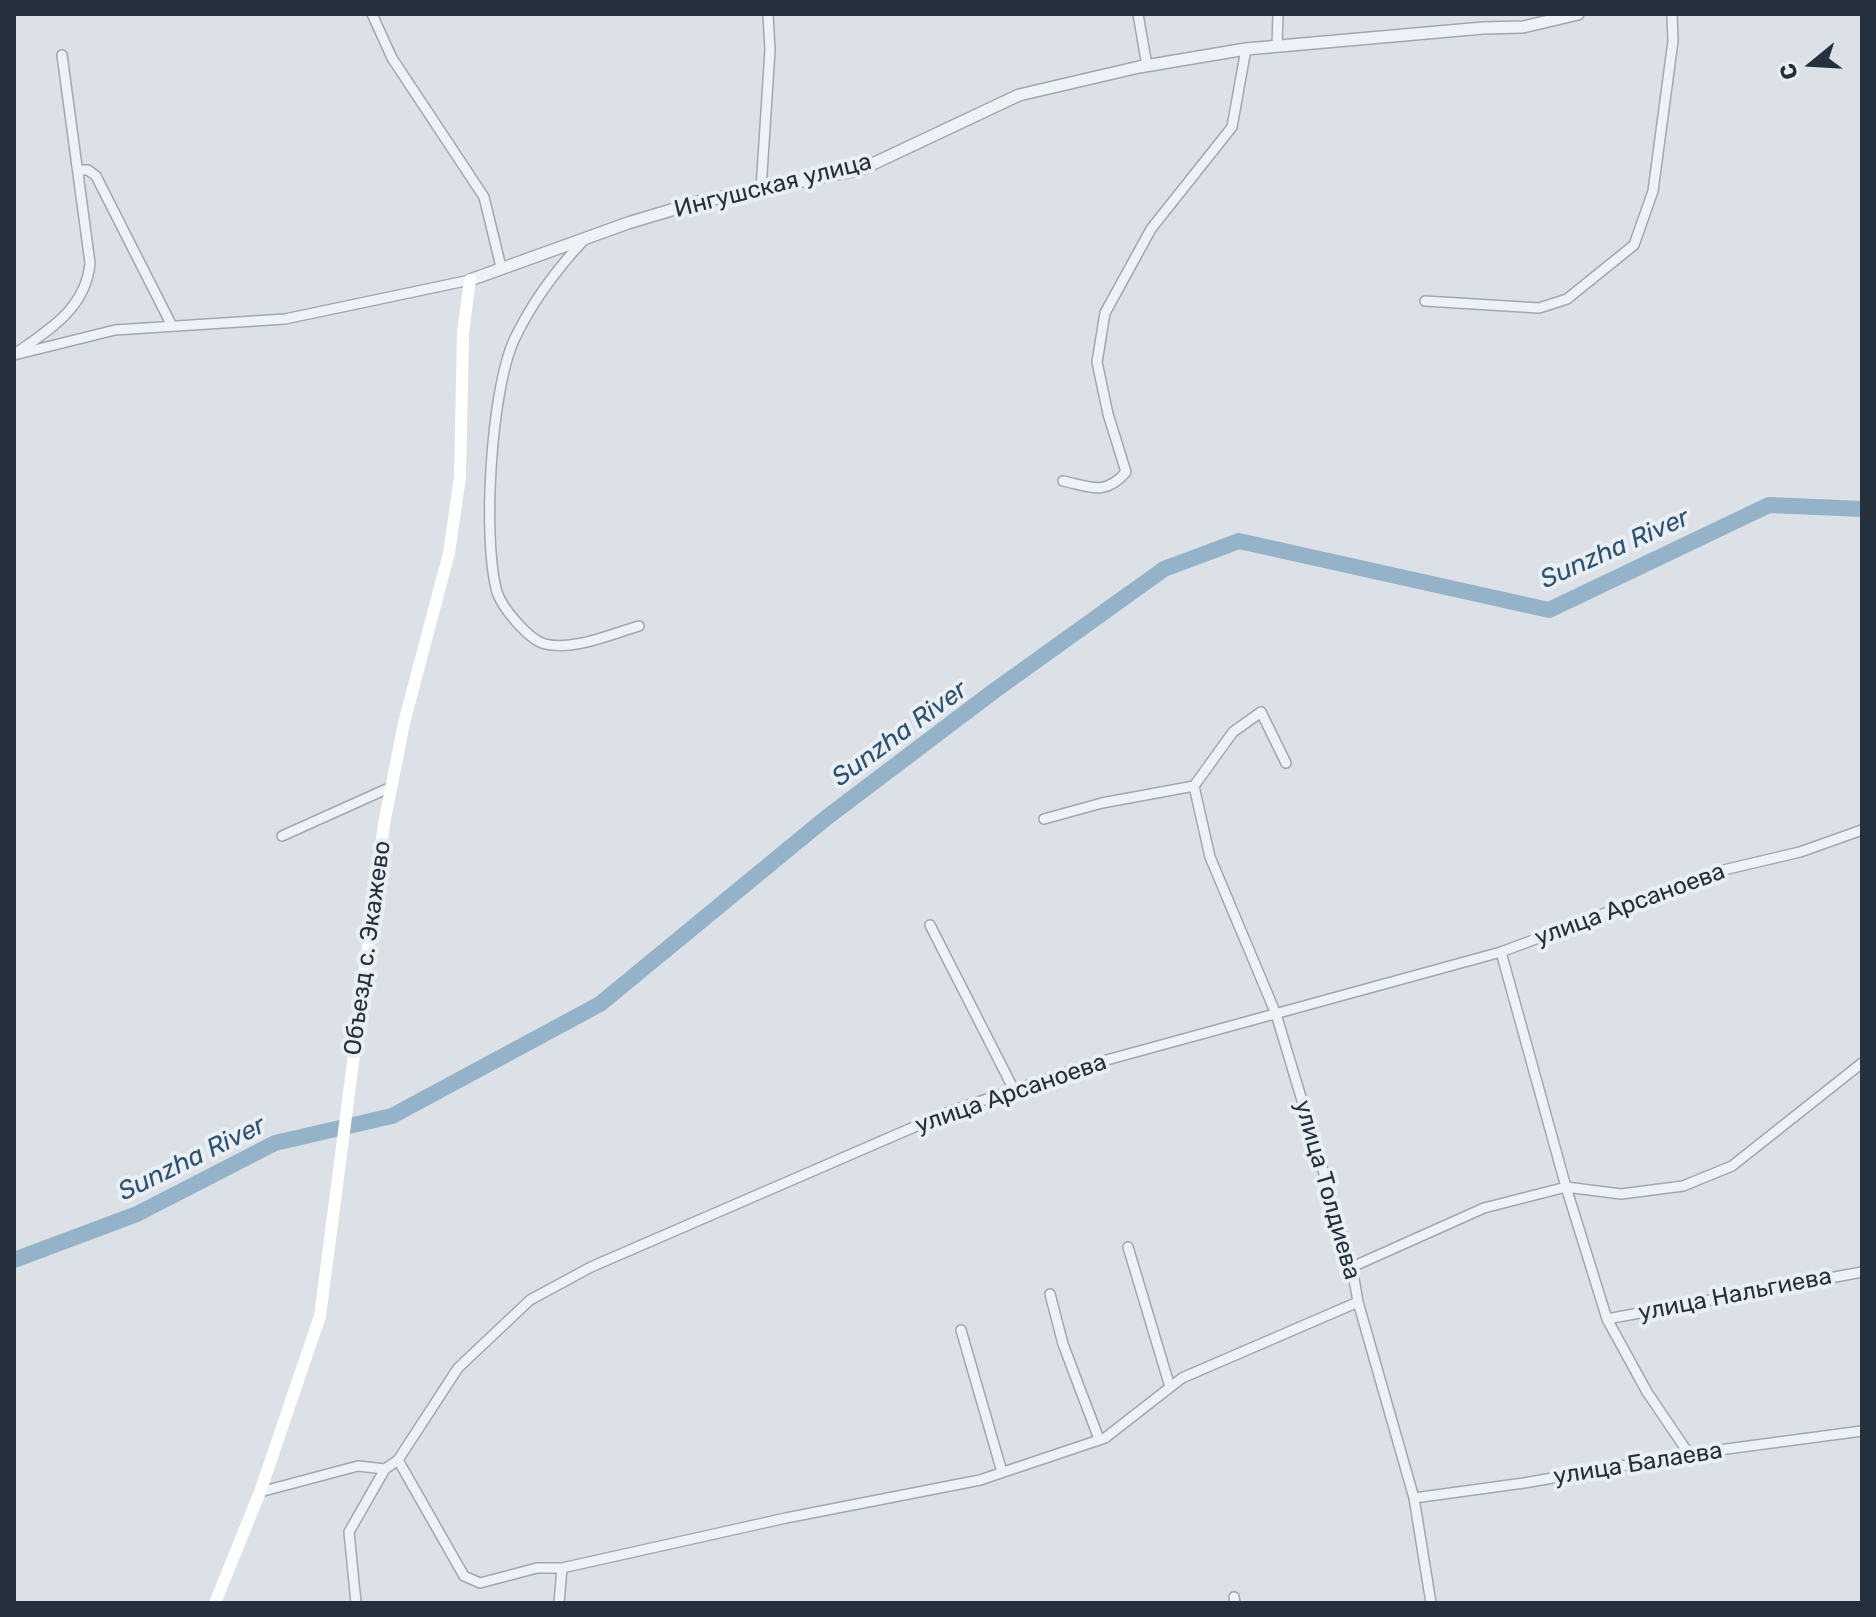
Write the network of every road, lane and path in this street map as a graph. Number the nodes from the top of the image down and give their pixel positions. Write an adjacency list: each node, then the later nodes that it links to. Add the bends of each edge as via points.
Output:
1 (372, 14): 14 (street, via 392,58 484,197)
2 (768, 14): 12 (street)
3 (1138, 14): 10 (street)
4 (1278, 14): 7 (street)
5 (1578, 14): 7 (street, Ингушская улица, via 1523,27)
6 (1672, 14): 16 (street, via 1653,191 1634,245 1554,305)
7 (1277, 46): 8 (street, Ингушская улица)
8 (1246, 49): 10 (street, Ингушская улица); 19 (street, via 1232,127 1151,229 1105,313 1097,362 1126,472 1102,489)
9 (62, 55): 11 (street)
10 (1147, 66): 12 (street, Ингушская улица, via 1019,95 862,169)
11 (78, 170): 17 (street, via 96,176); 18 (street, via 89,279 66,316)
12 (761, 189): 13 (street, Ингушская улица, via 698,202)
13 (585, 238): 14 (street, Ингушская улица); 20 (street, via 555,271 514,341 492,451 490,549 498,595 527,634 542,644 563,647)
14 (501, 267): 15 (street, Ингушская улица)
15 (470, 280): 17 (street, Ингушская улица, via 285,319); 23 (main road, Объезд с. Экажево, via 463,333 460,477 449,553)
16 (1425, 301)
17 (172, 326): 18 (street, Ингушская улица, via 115,330)
18 (14, 355)
19 (1063, 481)
20 (639, 626)
21 (1286, 763): 22 (street, via 1261,712 1233,732)
22 (1194, 786): 24 (street); 29 (street, улица Толдиева, via 1210,857)
23 (391, 787): 26 (street); 47 (main road, Объезд с. Экажево, via 320,1316)
24 (1044, 819)
25 (1862, 830): 28 (street, улица Арсаноева, via 1800,852 1715,872)
26 (282, 836)
27 (930, 925): 31 (street)
28 (1501, 952): 29 (street, улица Арсаноева); 32 (street)
29 (1276, 1014): 31 (street, улица Арсаноева); 34 (street, улица Толдиева)
30 (1862, 1063): 32 (street, via 1732,1166 1683,1186 1621,1194)
31 (1014, 1090): 44 (street, улица Арсаноева, via 951,1111 591,1267 530,1300 458,1368)
32 (1566, 1187): 34 (street, via 1484,1208); 38 (street)
33 (1128, 1247): 40 (street)
34 (1352, 1267): 37 (street, улица Толдиева)
35 (1862, 1272): 38 (street, улица Нальгиева)
36 (1050, 1294): 42 (street)
37 (1358, 1302): 40 (street); 48 (street, улица Толдиева)
38 (1607, 1319): 43 (street)
39 (961, 1330): 46 (street)
40 (1170, 1387): 42 (street)
41 (1862, 1431): 43 (street, улица Балаева)
42 (1099, 1439): 46 (street)
43 (1689, 1454): 48 (street, улица Балаева)
44 (398, 1460): 45 (street, улица Арсаноева); 49 (street, via 464,1576 480,1583 537,1568)
45 (385, 1469): 47 (street, via 358,1466); 51 (street, улица Арсаноева, via 349,1532)
46 (1002, 1472): 49 (street)
47 (260, 1492): 50 (main road, Объезд с. Экажево)
48 (1414, 1498): 53 (street, улица Толдиева)
49 (562, 1568): 52 (street)
50 (215, 1603)
51 (356, 1603)
52 (559, 1603)
53 (1431, 1603)

